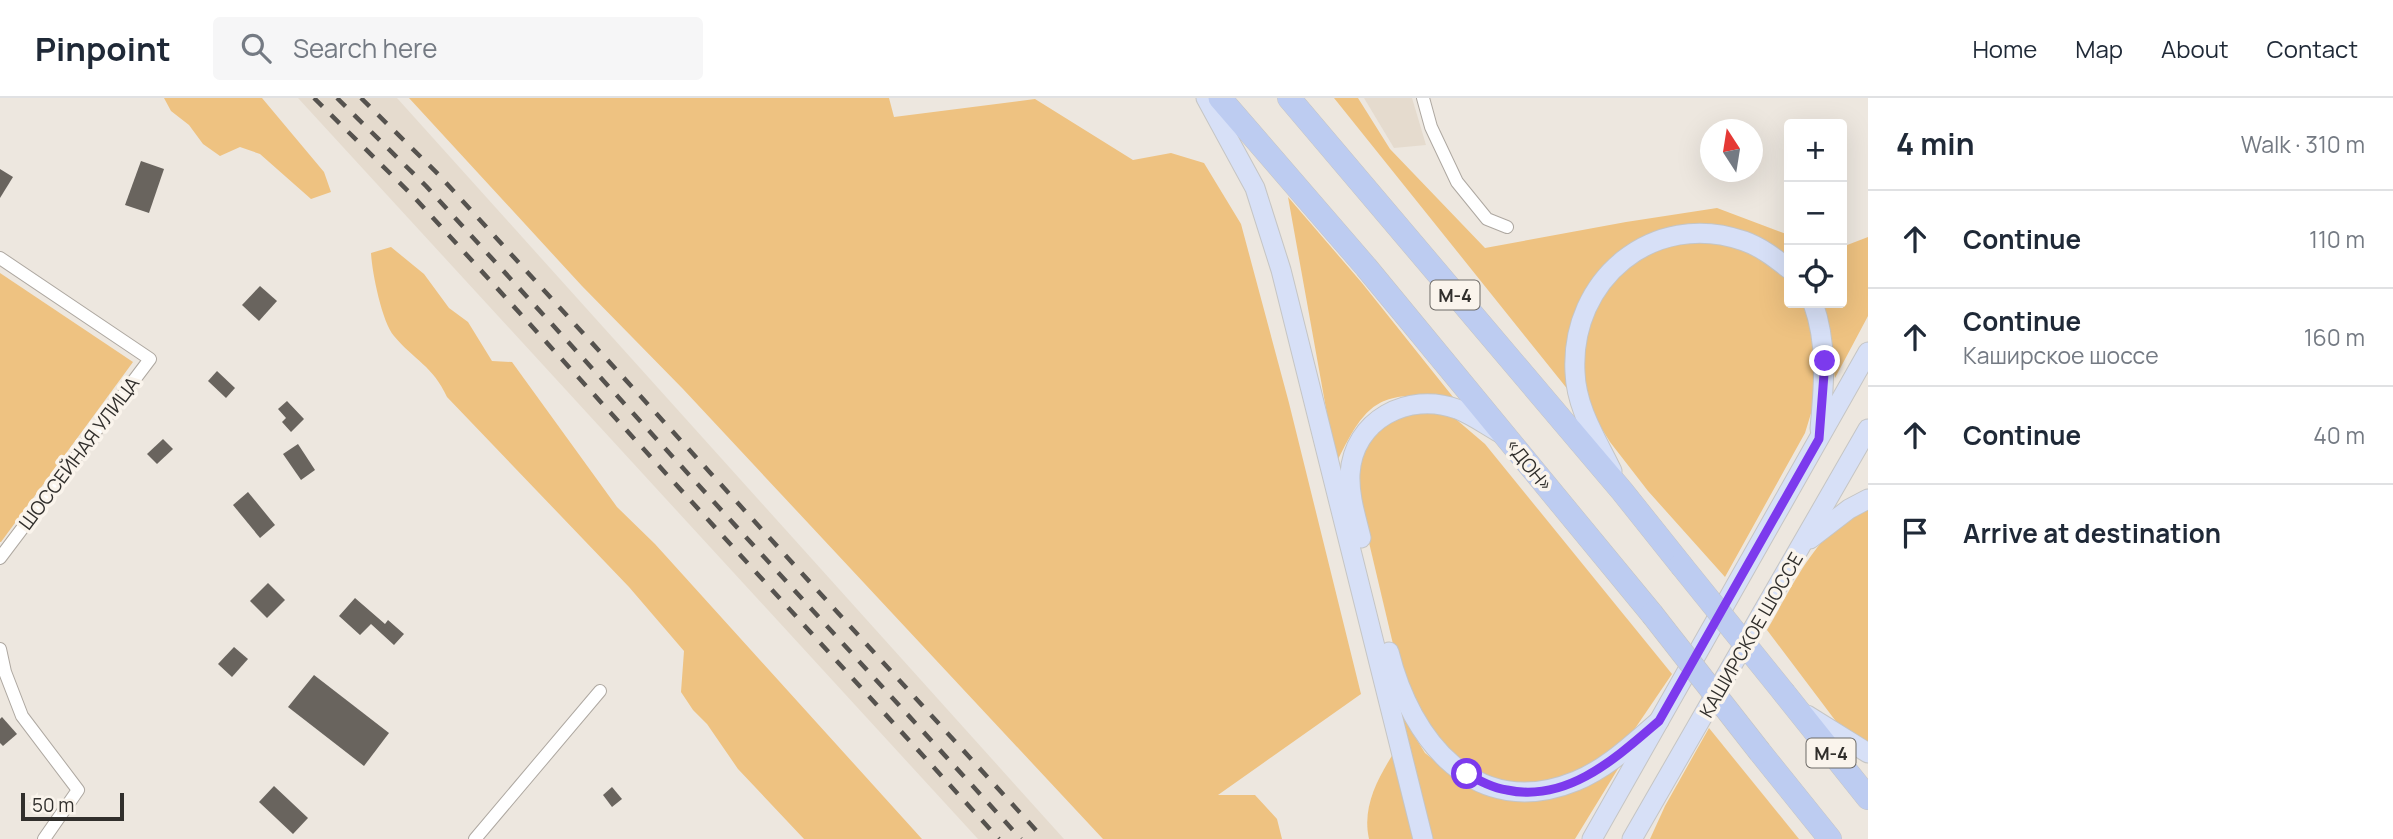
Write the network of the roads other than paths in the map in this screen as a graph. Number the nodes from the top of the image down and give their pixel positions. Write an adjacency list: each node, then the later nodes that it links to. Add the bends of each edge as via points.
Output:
1 (1206, 98): 26 (main road, via 1255,188 1281,270)
2 (1220, 98): 11 (highway, «ДОН» / М-4)
3 (1289, 98): 13 (highway, М-4)
4 (1423, 98): 5 (street, via 1457,182 1488,219)
5 (1507, 227)
6 (0, 258): 16 (street, ШОССЕЙНАЯ УЛИЦА, via 150,359)
7 (1784, 265): 13 (main road, via 1745,241 1689,234 1638,250 1602,280 1577,331 1575,376 1584,413)
8 (1815, 308): 12 (main road, via 1825,361)
9 (1868, 352): 12 (main road, КАШИРСКОЕ ШОССЕ)
10 (1868, 429): 15 (main road, КАШИРСКОЕ ШОССЕ)
11 (1506, 436): 20 (main road, via 1457,409 1413,405 1391,411 1359,439 1351,494 1404,700 1439,754 1467,774 1507,790 1530,793 1596,771); 30 (highway, «ДОН» / М-4, bridge)
12 (1819, 439): 20 (main road, КАШИРСКОЕ ШОССЕ)
13 (1622, 491): 19 (highway, М-4, bridge)
14 (1868, 499): 15 (main road)
15 (1804, 544): 23 (main road, КАШИРСКОЕ ШОССЕ)
16 (0, 558)
17 (0, 649): 24 (street, via 22,716 78,790)
18 (600, 691): 25 (street)
19 (1790, 701): 21 (main road); 22 (highway, М-4)
20 (1659, 721): 27 (main road, КАШИРСКОЕ ШОССЕ)
21 (1868, 753)
22 (1868, 798)
23 (1646, 813): 28 (main road, КАШИРСКОЕ ШОССЕ); 29 (main road)
24 (44, 839)
25 (475, 839)
26 (1423, 839)
27 (1592, 839)
28 (1632, 839)
29 (1641, 839)
30 (1830, 839)

